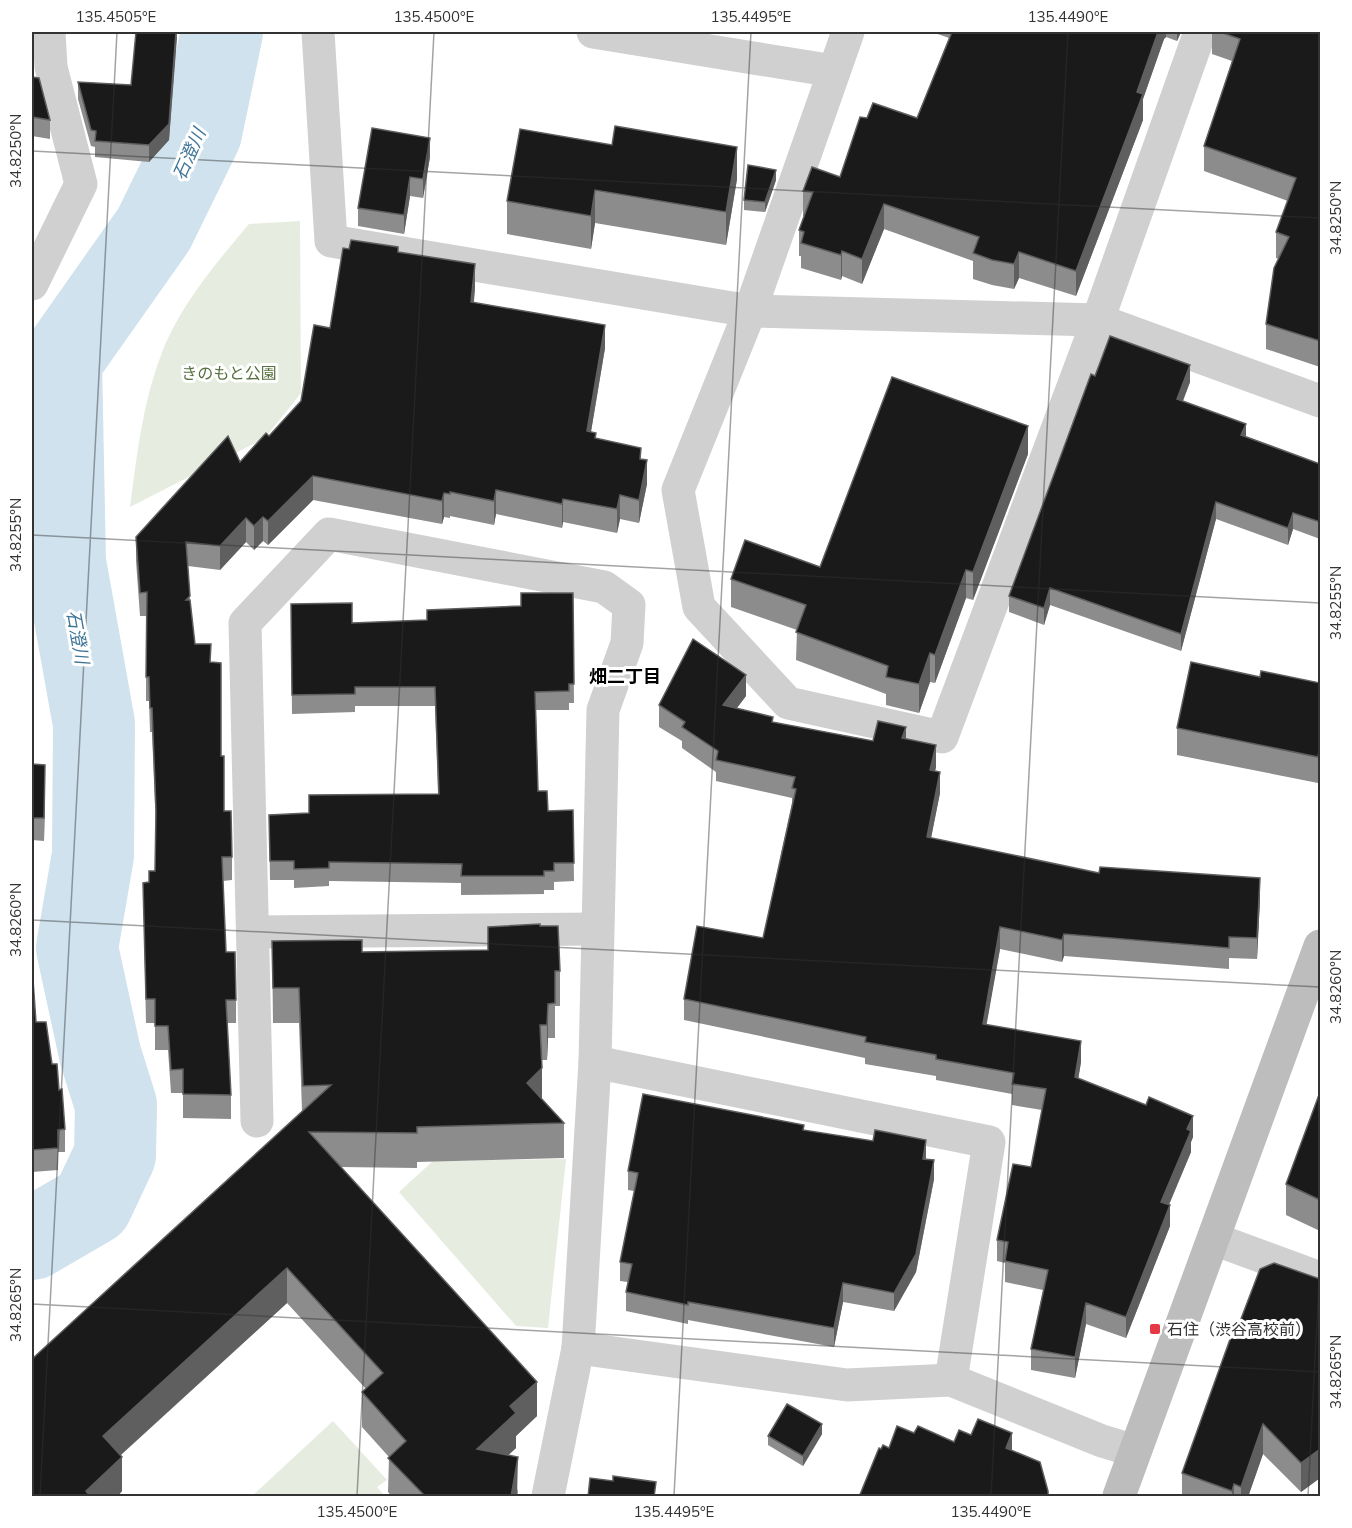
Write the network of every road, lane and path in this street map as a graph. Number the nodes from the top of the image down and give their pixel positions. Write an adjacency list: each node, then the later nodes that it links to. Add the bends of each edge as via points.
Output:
1 (49, 32): 7 (street, via 51,67 81,184)
2 (318, 32): 8 (street, via 331,241)
3 (593, 32): 6 (street)
4 (848, 32): 6 (street)
5 (1200, 32): 9 (street)
6 (834, 71): 8 (street)
7 (32, 284)
8 (750, 311): 9 (street); 9 (street, via 678,490 699,607 789,704 942,737)
9 (1098, 320): 10 (street)
10 (1320, 400)
11 (597, 929): 12 (street); 12 (street, via 603,710 627,643 629,605 604,587 329,534 245,623); 14 (street)
12 (253, 932): 15 (street)
13 (1320, 946): 16 (street)
14 (595, 1062): 18 (street); 19 (street, via 989,1142)
15 (257, 1121)
16 (1214, 1239): 17 (street); 20 (street)
17 (1320, 1278)
18 (578, 1348): 19 (street, via 847,1385); 21 (street)
19 (951, 1380): 20 (street)
20 (1135, 1451): 22 (street)
21 (548, 1497)
22 (1119, 1497)

